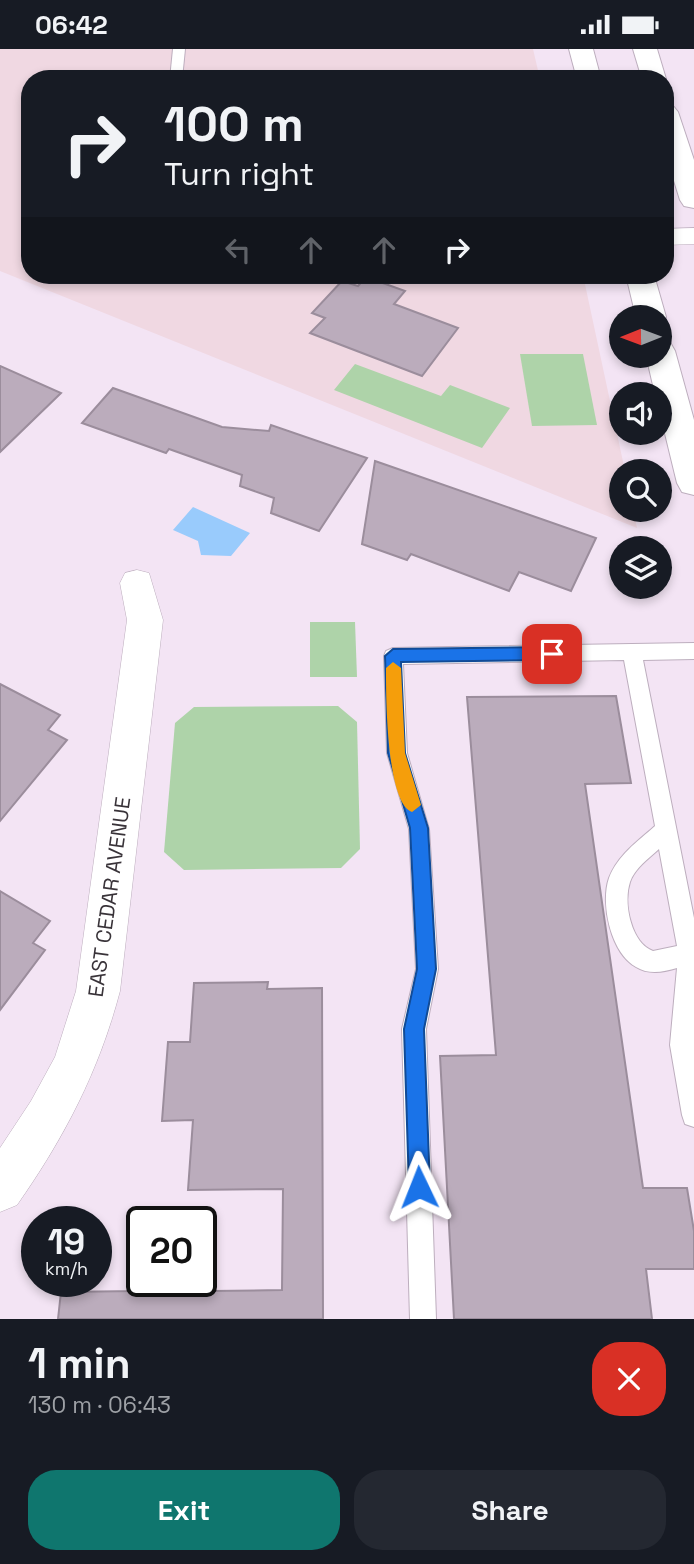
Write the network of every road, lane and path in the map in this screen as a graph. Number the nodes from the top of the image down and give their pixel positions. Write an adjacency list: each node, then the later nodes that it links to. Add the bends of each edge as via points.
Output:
1 (180, 49): 4 (lane)
2 (581, 49): 5 (main road)
3 (645, 49): 6 (main road)
4 (177, 70)
5 (587, 70)
6 (651, 70)
7 (674, 139): 8 (main road)
8 (694, 200)
9 (694, 236): 10 (street)
10 (674, 237)
11 (642, 284): 12 (main road)
12 (648, 305)
13 (664, 368): 14 (main road)
14 (694, 483)
15 (137, 583): 21 (street, EAST CEDAR AVENUE, via 145,620 98,991 72,1077)
16 (694, 651): 17 (lane)
17 (632, 653): 18 (lane); 22 (lane, via 393,656 397,753 419,828 427,969 414,1029)
18 (666, 829): 19 (lane); 19 (lane, via 619,881 624,937 634,955 652,962)
19 (692, 954): 20 (lane, via 682,1045)
20 (694, 1115)
21 (0, 1188)
22 (424, 1319)

